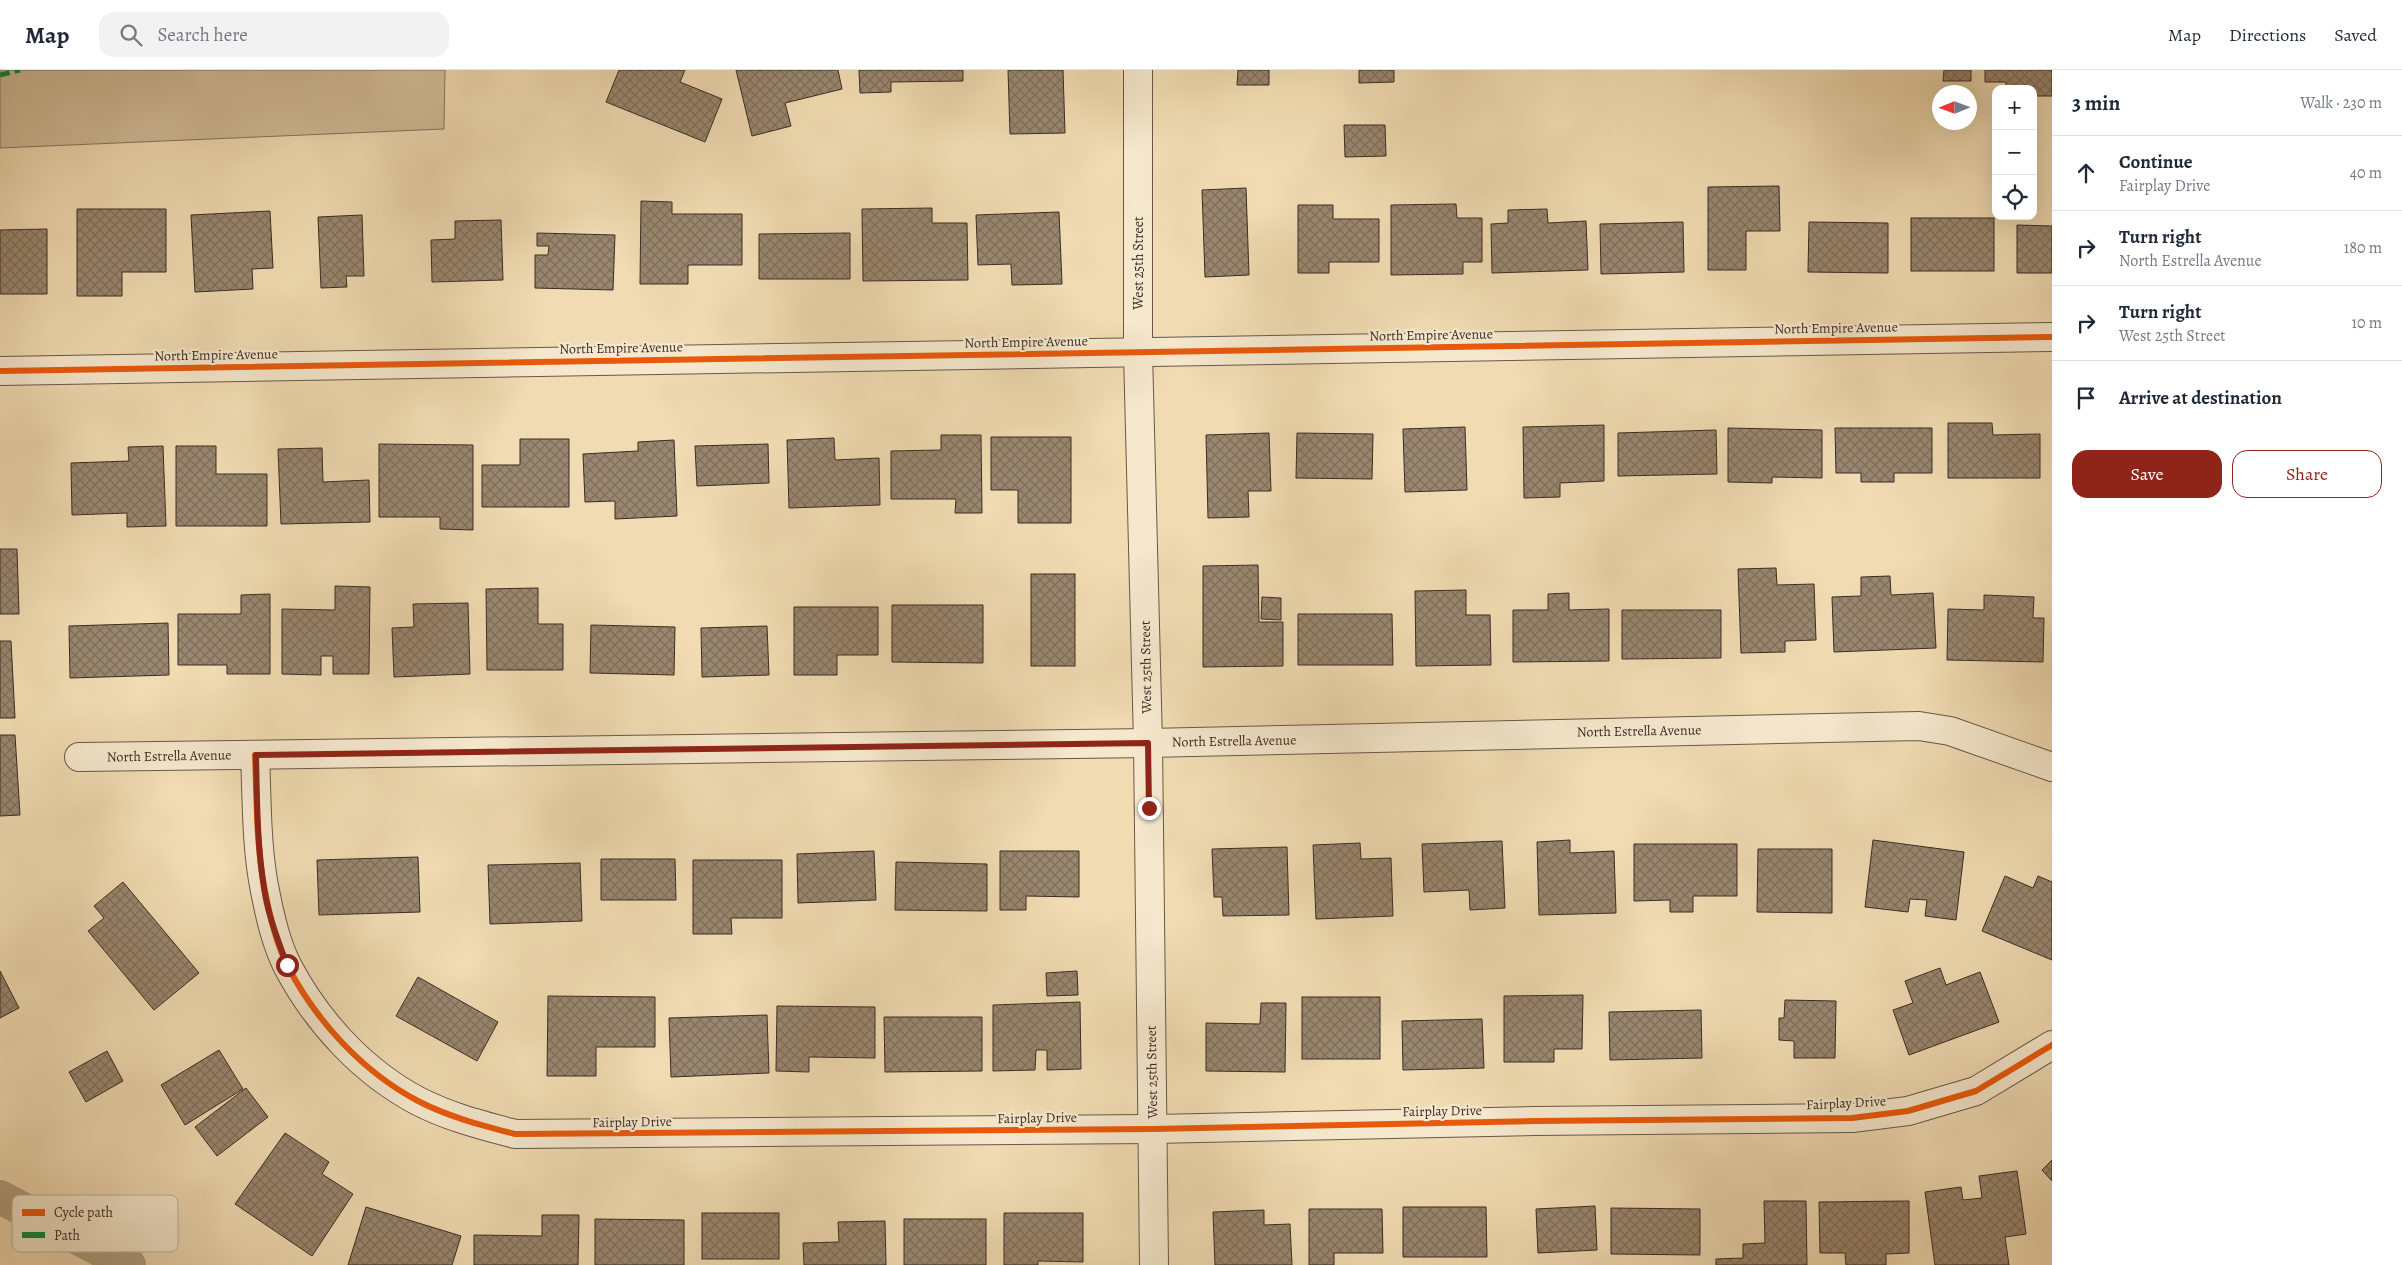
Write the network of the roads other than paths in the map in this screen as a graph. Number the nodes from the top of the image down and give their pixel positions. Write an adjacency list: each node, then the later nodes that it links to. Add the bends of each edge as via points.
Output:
1 (1138, 70): 3 (street, West 25th Street)
2 (2052, 337): 3 (street, North Empire Avenue)
3 (1138, 352): 4 (street, North Empire Avenue); 5 (street, West 25th Street)
4 (0, 371)
5 (1148, 743): 6 (street, North Estrella Avenue); 8 (street, North Estrella Avenue, via 1919,726 1950,731); 10 (street, West 25th Street)
6 (256, 755): 7 (street, North Estrella Avenue); 10 (street, Fairplay Drive, via 258,837 264,889 287,965 309,1003 337,1037 377,1074 418,1100 465,1121 514,1134 563,1135)
7 (79, 757)
8 (2052, 767)
9 (2052, 1045): 10 (street, Fairplay Drive, via 1976,1091 1908,1111 1852,1118)
10 (1153, 1130): 11 (street, West 25th Street)
11 (1154, 1265)

